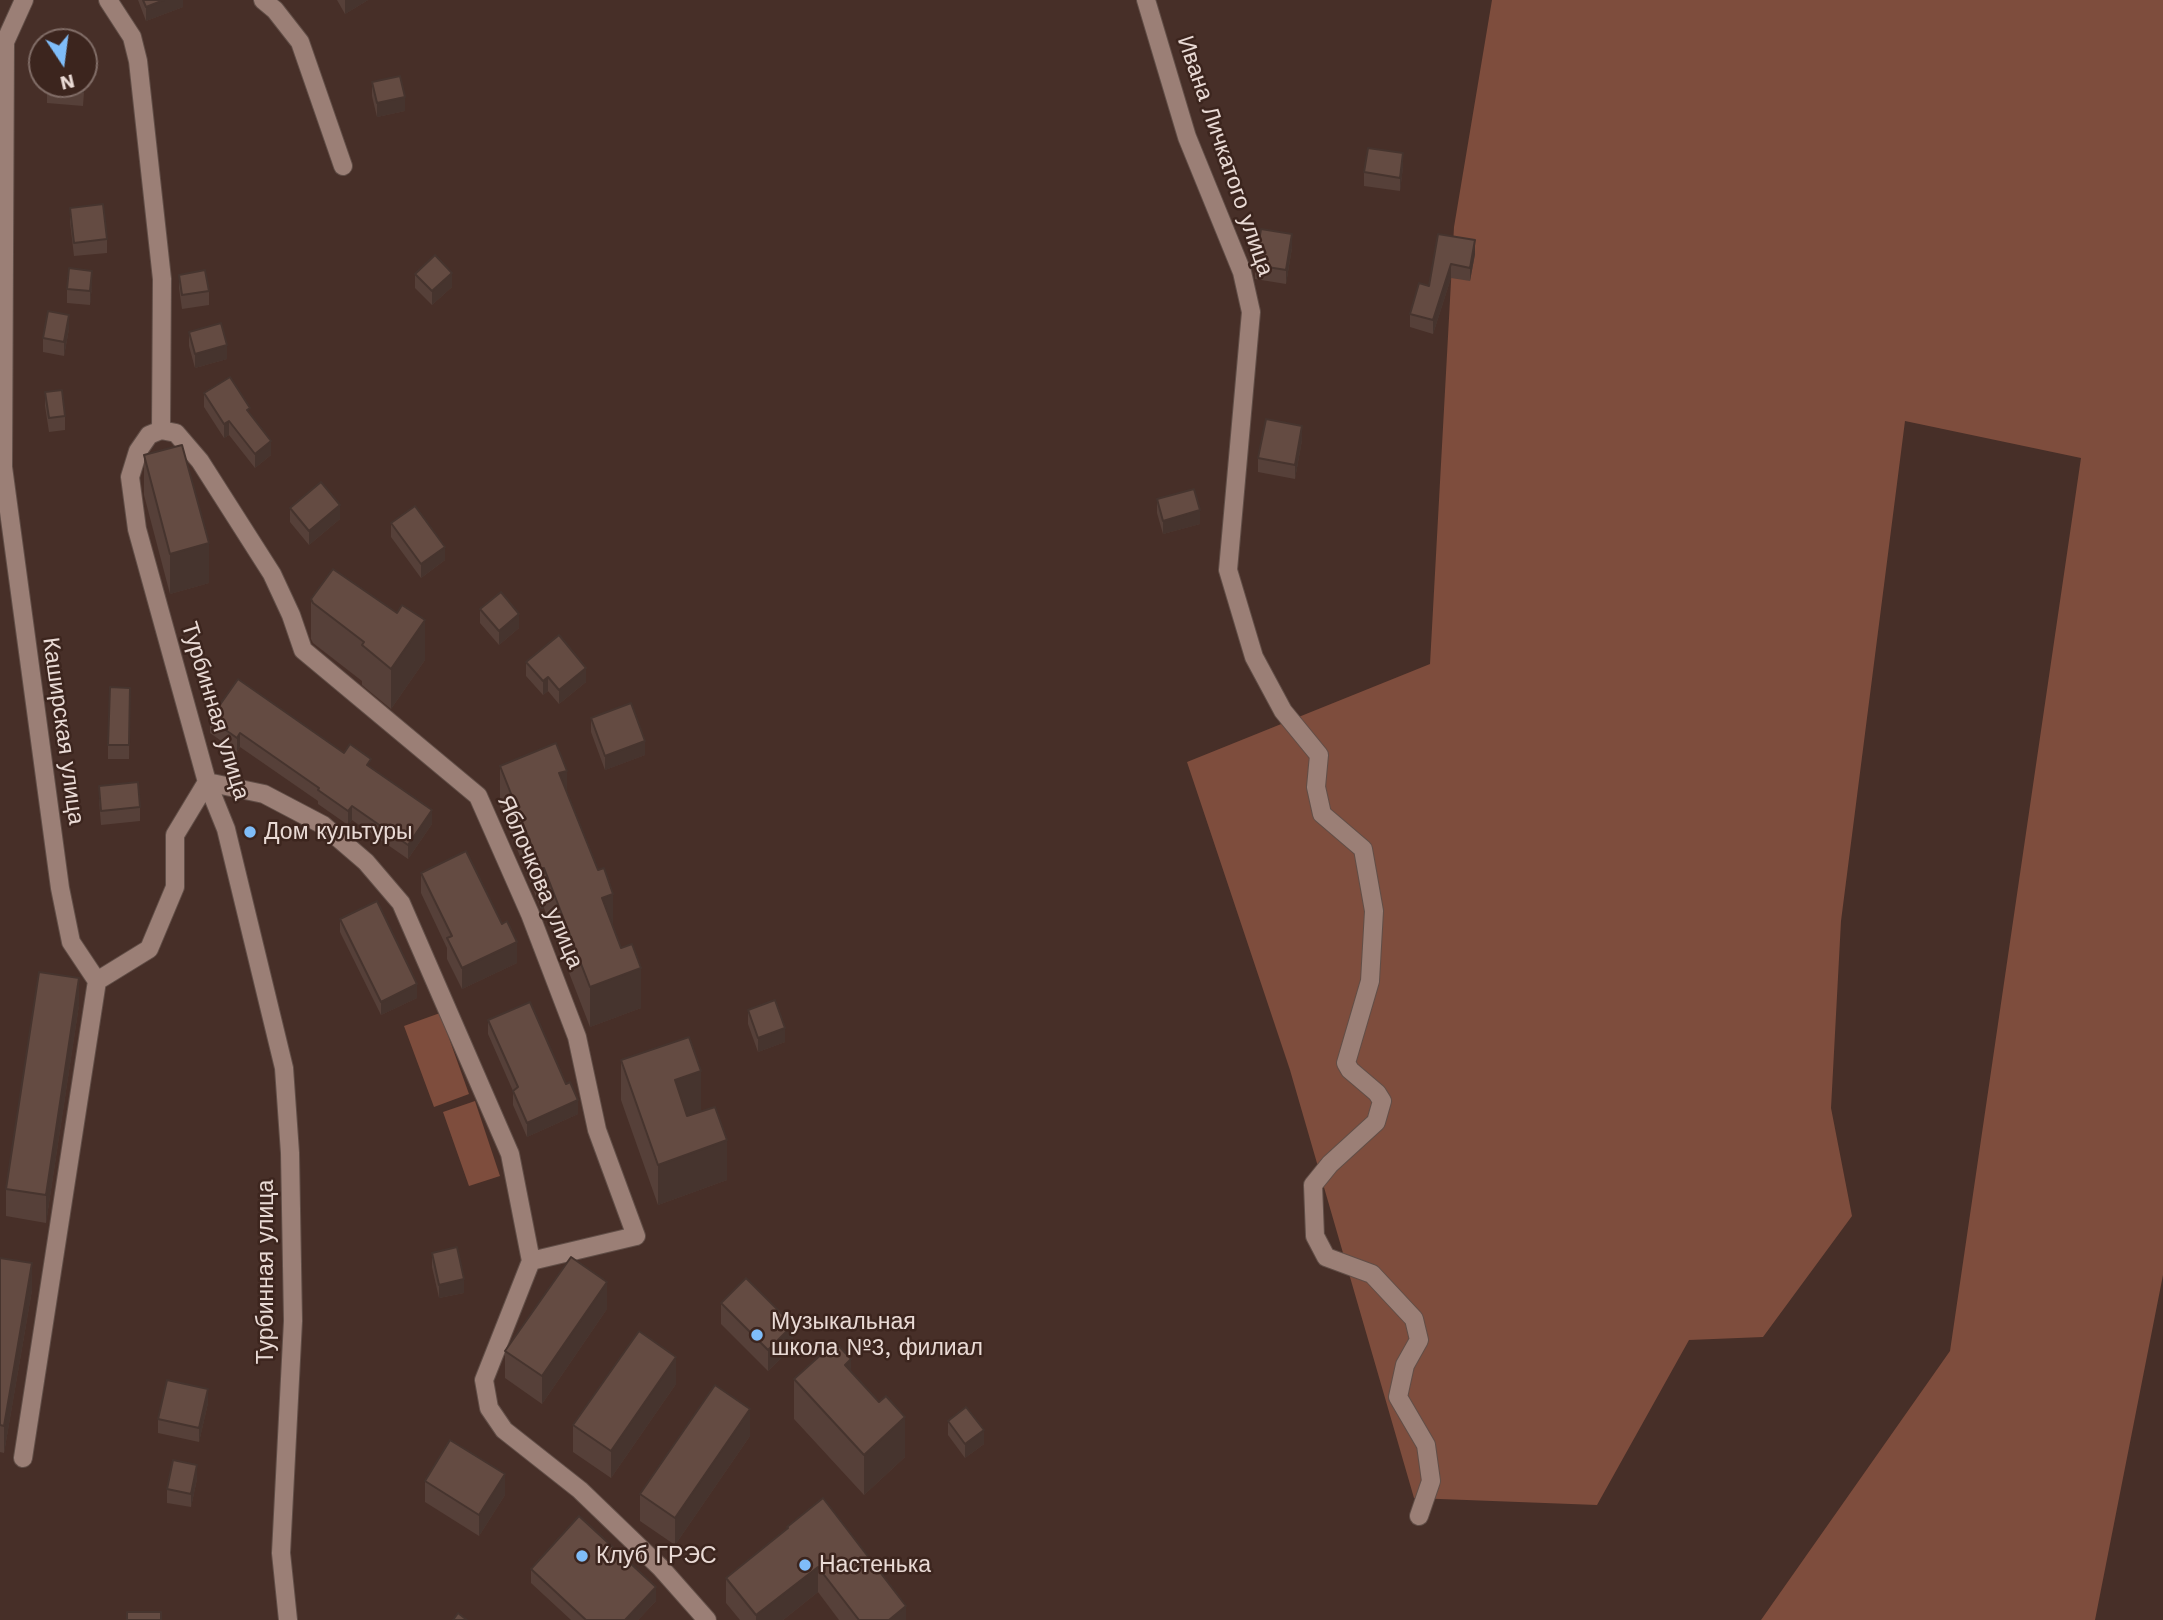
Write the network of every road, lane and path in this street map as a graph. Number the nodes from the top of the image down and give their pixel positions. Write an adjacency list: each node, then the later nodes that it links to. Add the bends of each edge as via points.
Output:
1 (23, 0): 8 (street, Каширская улица, via 5,41 3,467 60,888 71,942)
2 (107, 0): 6 (street, via 132,37 138,61 162,279)
3 (263, 0): 5 (street, via 300,42)
4 (1146, 0): 11 (street, Ивана Личкатого улица, via 1187,137 1242,272 1251,312 1228,570 1254,657 1283,711 1319,755 1316,787 1322,814 1363,849 1374,911 1370,981 1346,1063 1382,1101 1376,1122 1313,1185 1315,1236 1326,1257 1371,1274 1414,1319 1419,1340 1405,1365 1398,1397 1426,1445 1431,1481)
5 (343, 166)
6 (160, 430): 7 (street, Турбинная улица, via 149,435 138,451 130,477 137,528); 9 (street, Яблочкова улица, via 176,433 207,472 272,574 303,650 478,796 577,1037 597,1130 636,1236)
7 (207, 782): 8 (street, via 175,835 175,887 149,949); 9 (street, via 264,794 323,825 366,862 401,903 510,1154); 12 (street, Турбинная улица, via 226,829 284,1068 293,1321 281,1553)
8 (97, 981): 10 (street)
9 (531, 1261): 13 (street, via 484,1380 489,1408 504,1430 580,1490)
10 (23, 1458)
11 (1419, 1516)
12 (288, 1620)
13 (707, 1620)

